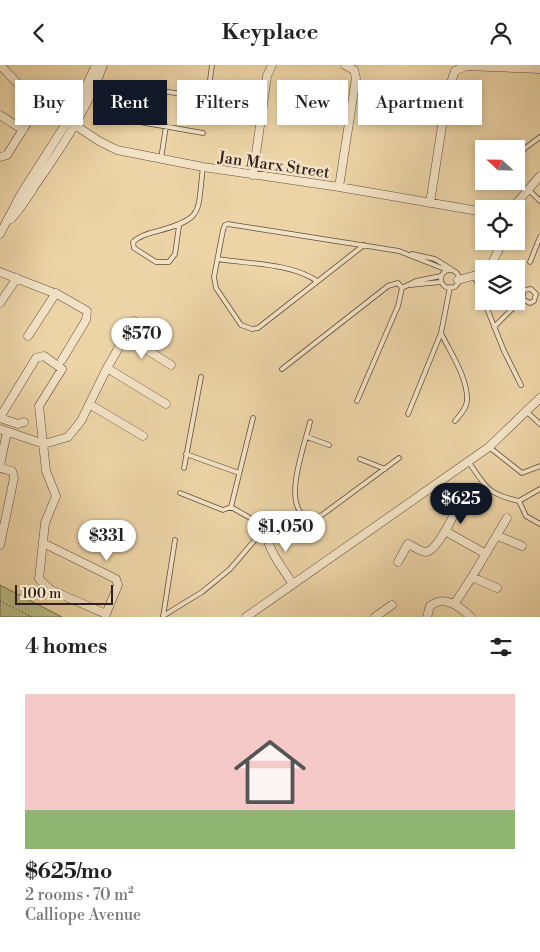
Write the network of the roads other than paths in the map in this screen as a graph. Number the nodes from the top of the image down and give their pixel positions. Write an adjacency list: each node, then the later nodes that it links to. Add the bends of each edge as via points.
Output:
1 (0, 65): 9 (street, Jan Marx Street)
2 (96, 65): 11 (street)
3 (103, 65): 12 (street, via 96,85)
4 (212, 65): 8 (lane)
5 (272, 65): 25 (street, via 267,76)
6 (345, 65): 27 (street, via 354,70 356,78)
7 (540, 69): 31 (street, via 466,66 455,71 447,94)
8 (210, 80)
9 (15, 81)
10 (177, 93): 17 (lane, via 136,87 126,109 126,119)
11 (83, 96)
12 (83, 106)
13 (0, 115): 18 (street)
14 (26, 125): 18 (street)
15 (71, 125): 34 (street, via 28,199)
16 (75, 125): 23 (street, Jan Marx Street, via 111,147)
17 (166, 126): 19 (lane); 23 (lane)
18 (23, 130): 22 (street, via 7,155)
19 (203, 133)
20 (540, 137): 21 (lane)
21 (525, 148)
22 (0, 157)
23 (161, 159): 24 (street, Jan Marx Street)
24 (203, 167): 25 (street, Jan Marx Street); 33 (lane, via 195,215)
25 (253, 175): 27 (street, Jan Marx Street)
26 (540, 176): 28 (street)
27 (339, 187): 31 (street, Jan Marx Street)
28 (528, 189): 29 (street); 30 (lane)
29 (518, 200)
30 (540, 201)
31 (430, 203): 32 (street, Jan Marx Street)
32 (475, 210)
33 (179, 226): 33 (lane, via 140,237 133,242 134,248 156,262 169,262 175,254)
34 (0, 234)
35 (540, 237): 39 (lane)
36 (364, 245): 37 (lane); 38 (lane, via 228,224 224,227); 46 (lane)
37 (410, 254): 40 (lane); 41 (lane, via 429,256)
38 (218, 259): 46 (lane, via 280,269 306,275); 46 (lane, via 214,277 216,288 246,328 258,328)
39 (530, 262)
40 (447, 270): 41 (lane); 43 (lane)
41 (452, 270): 47 (lane, via 458,275)
42 (0, 272): 45 (street)
43 (441, 276): 48 (lane); 49 (lane)
44 (475, 277): 47 (street)
45 (17, 278): 53 (street); 56 (street)
46 (316, 281)
47 (458, 281): 50 (lane)
48 (442, 282): 49 (lane); 50 (lane)
49 (410, 285): 51 (lane)
50 (450, 287): 61 (lane)
51 (402, 288): 67 (lane, via 398,283 383,289); 71 (lane, via 398,306)
52 (525, 291): 54 (lane, via 529,289)
53 (56, 293): 62 (street); 64 (street, via 87,311 86,320)
54 (538, 297): 55 (lane, via 530,303)
55 (525, 300)
56 (0, 303)
57 (487, 310): 60 (lane)
58 (511, 310): 60 (lane)
59 (134, 321): 63 (street)
60 (494, 327): 69 (lane)
61 (441, 333): 75 (lane); 77 (lane, via 460,374 467,400)
62 (28, 336)
63 (125, 336): 65 (street); 66 (street)
64 (62, 360)
65 (171, 365)
66 (106, 368): 72 (street); 73 (street)
67 (282, 369)
68 (200, 377): 87 (lane)
69 (521, 385)
70 (540, 398): 74 (street)
71 (357, 401)
72 (89, 404): 82 (street); 84 (street, via 74,432)
73 (166, 404)
74 (527, 411): 80 (lane); 86 (street)
75 (408, 414)
76 (253, 418): 95 (lane)
77 (455, 421)
78 (24, 422): 84 (street, via 16,424 1,416 36,358 44,356 62,369 39,406)
79 (310, 422): 83 (lane)
80 (540, 424)
81 (3, 430): 84 (street); 92 (street)
82 (143, 436)
83 (307, 437): 85 (lane); 101 (lane, via 294,490)
84 (44, 444): 109 (street, via 46,471 56,496 48,511)
85 (329, 445)
86 (488, 447): 90 (street); 91 (lane, via 522,473)
87 (186, 453): 93 (lane); 95 (lane)
88 (360, 459): 94 (lane)
89 (399, 459): 94 (lane)
90 (468, 461): 98 (lane, via 489,491); 116 (street)
91 (540, 466)
92 (0, 467): 111 (street, via 12,471 14,478)
93 (184, 468)
94 (385, 469): 101 (lane, via 322,515 309,518)
95 (239, 473): 99 (lane)
96 (540, 489): 98 (lane)
97 (180, 493): 99 (lane, via 223,510)
98 (519, 501): 103 (lane, via 526,516)
99 (231, 507): 104 (lane)
100 (458, 507): 105 (street)
101 (300, 513): 104 (lane)
102 (507, 518): 107 (street)
103 (540, 524)
104 (266, 527): 116 (street, via 270,550); 120 (lane, via 230,569)
105 (445, 531): 110 (street, via 430,551 424,552); 113 (street)
106 (412, 536): 110 (street)
107 (498, 536): 112 (street); 113 (street)
108 (175, 540): 120 (lane)
109 (43, 543): 109 (street, via 38,574 42,583 106,613 118,585 116,579)
110 (408, 544): 114 (street)
111 (0, 545)
112 (522, 546)
113 (486, 554): 115 (street)
114 (398, 562)
115 (472, 577): 117 (street); 118 (street)
116 (292, 583): 121 (street)
117 (497, 588)
118 (455, 603): 123 (street, via 435,603 430,606); 124 (street)
119 (392, 605): 122 (street)
120 (163, 617)
121 (246, 617)
122 (375, 617)
123 (427, 617)
124 (471, 617)

